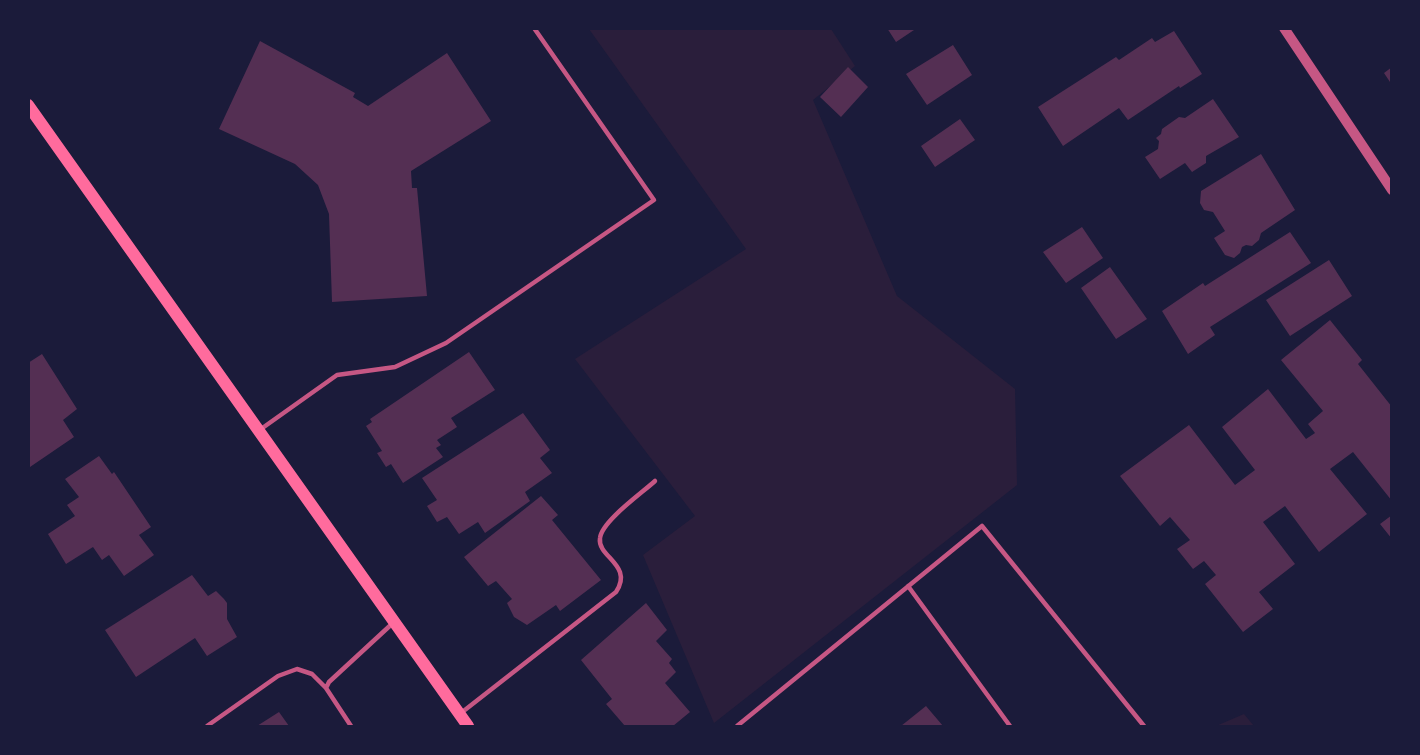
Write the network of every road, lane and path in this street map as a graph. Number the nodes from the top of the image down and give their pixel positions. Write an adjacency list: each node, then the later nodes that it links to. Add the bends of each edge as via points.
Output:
1 (534, 28): 5 (lane, via 654,200 446,343 395,367 337,375)
2 (1284, 28): 4 (street)
3 (28, 105): 5 (main road)
4 (1392, 190)
5 (259, 430): 8 (main road)
6 (655, 481): 10 (lane, via 606,525 600,538 621,575 616,592)
7 (908, 586): 14 (lane); 15 (lane); 16 (lane, via 982,526)
8 (394, 622): 9 (lane); 10 (main road)
9 (326, 688): 11 (lane, via 312,674 297,669 278,676); 12 (lane)
10 (459, 715): 13 (main road)
11 (207, 726)
12 (351, 726)
13 (468, 726)
14 (737, 726)
15 (1010, 726)
16 (1144, 726)

